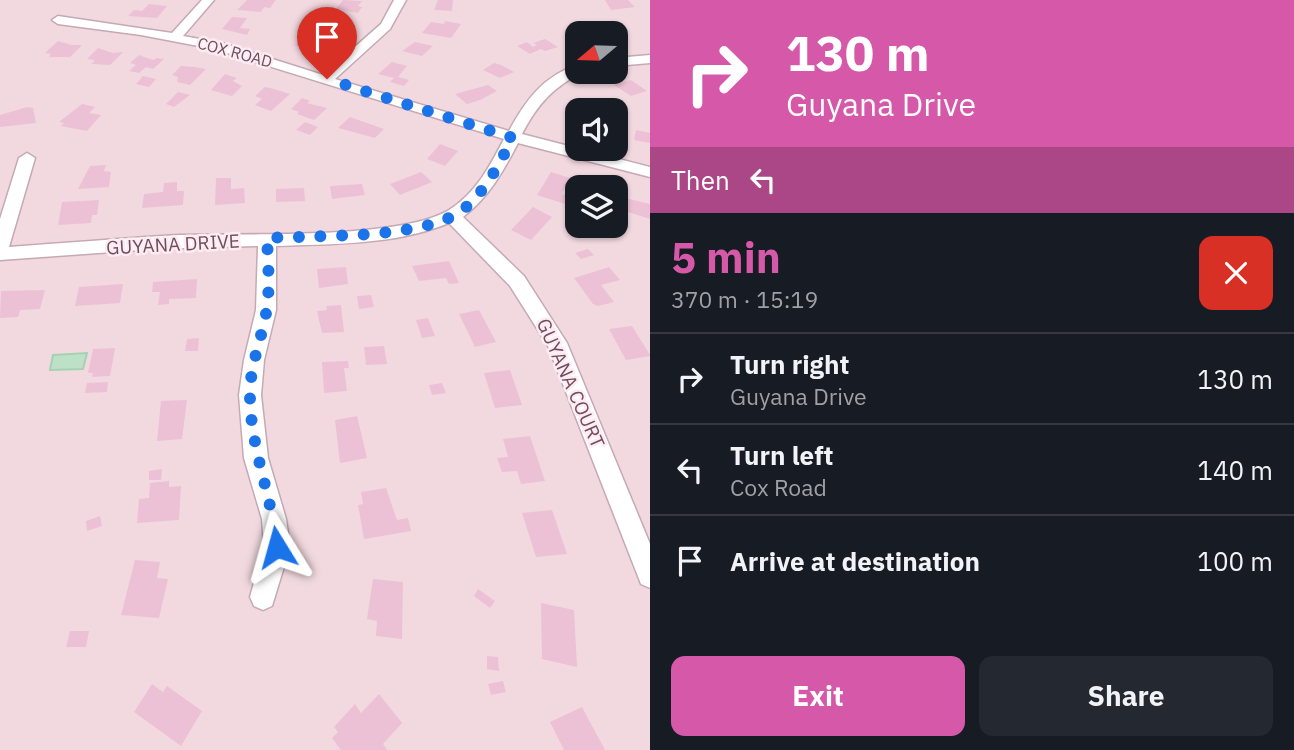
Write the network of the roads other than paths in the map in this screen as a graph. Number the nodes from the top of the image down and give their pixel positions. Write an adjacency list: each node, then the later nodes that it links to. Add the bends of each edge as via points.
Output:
1 (208, 0): 4 (street)
2 (400, 0): 8 (street, via 386,26)
3 (58, 20): 4 (street, COX ROAD)
4 (175, 37): 8 (street, COX ROAD)
5 (650, 59): 6 (street)
6 (628, 61)
7 (565, 74): 9 (street, GUYANA DRIVE, via 542,90)
8 (327, 79): 9 (street, COX ROAD)
9 (513, 138): 11 (street, COX ROAD); 12 (street, GUYANA DRIVE, via 488,183)
10 (27, 158): 14 (street)
11 (650, 172)
12 (452, 216): 13 (street, GUYANA DRIVE, via 409,229); 16 (street, GUYANA COURT, via 517,281 557,343)
13 (267, 238): 15 (street, GUYANA DRIVE); 17 (street, via 267,310 250,395 256,458 274,519 277,547)
14 (0, 248)
15 (0, 254)
16 (650, 575)
17 (262, 597)

